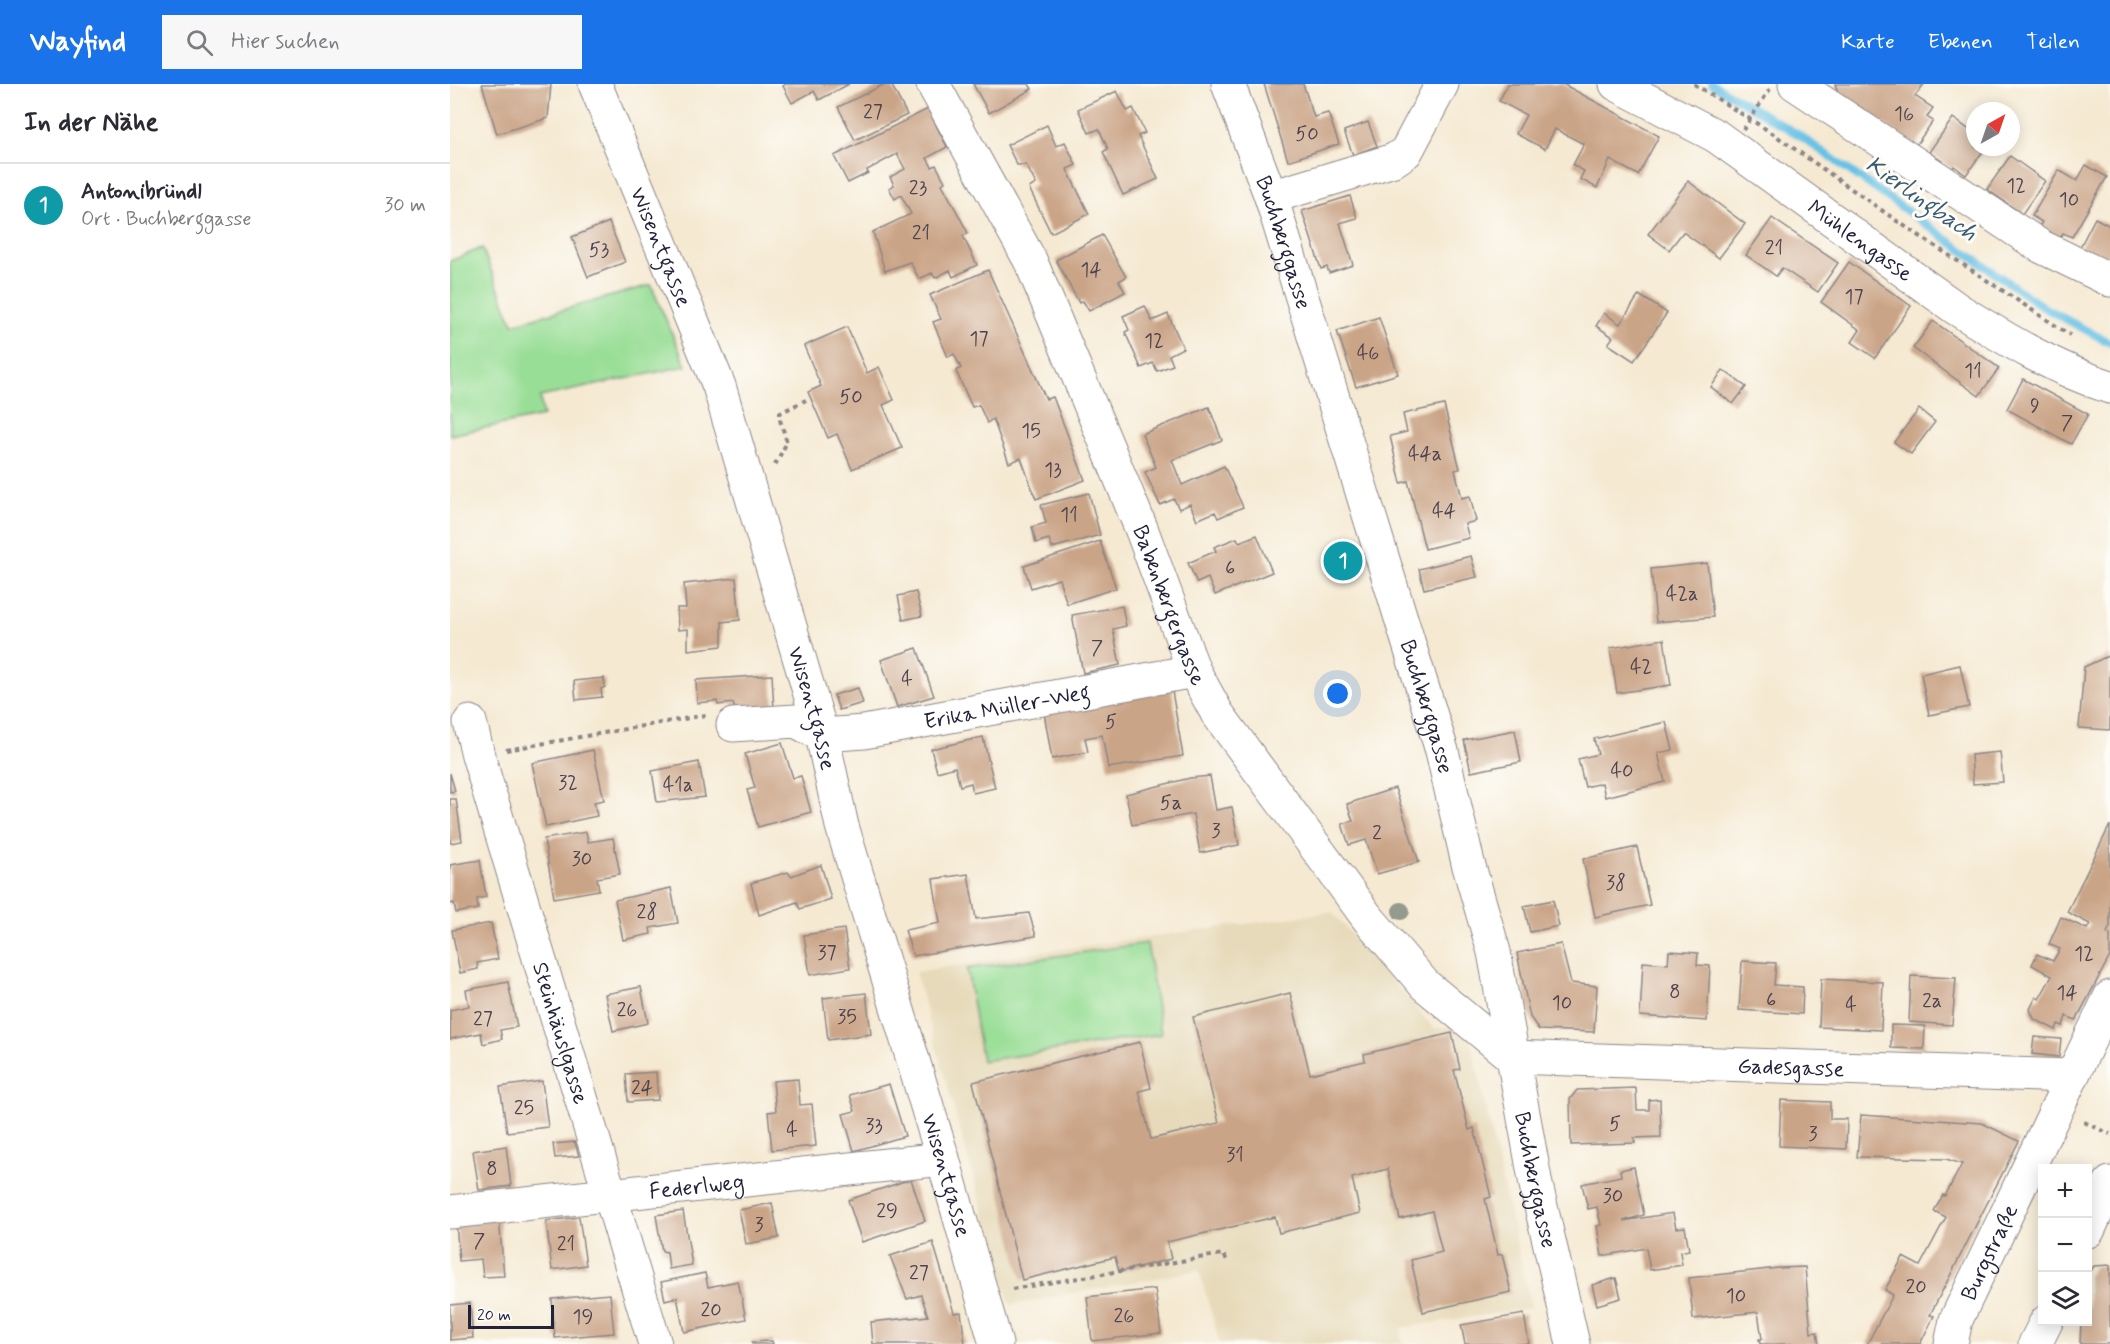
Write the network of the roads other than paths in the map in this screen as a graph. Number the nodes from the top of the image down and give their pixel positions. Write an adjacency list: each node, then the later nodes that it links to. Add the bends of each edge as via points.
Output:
1 (595, 84): 13 (street, Wisentgasse, via 719,386)
2 (933, 84): 10 (street, Babenbergergasse, via 1031,262 1141,528)
3 (1228, 84): 7 (street, Buchberggasse)
4 (1442, 84): 7 (street, via 1406,152 1394,160)
5 (1616, 84): 9 (street, Mühlengasse, via 1716,136 1998,335 2063,369)
6 (1783, 87): 8 (street, via 2040,246)
7 (1271, 197): 15 (street, Buchberggasse, via 1442,751 1467,863 1494,952)
8 (2110, 280)
9 (2110, 387)
10 (1194, 671): 13 (street, Erika Müller-Weg, via 864,732); 15 (street, Babenbergergasse, via 1217,713 1374,925 1425,985)
11 (470, 722): 19 (street, Steinhäuslgasse)
12 (732, 725): 13 (street, via 796,721)
13 (822, 735): 17 (street, Wisentgasse, via 842,826)
14 (2110, 997): 16 (street, Burgstraße)
15 (1512, 1057): 16 (street, Gadesgasse); 25 (street, Buchberggasse, via 1536,1185)
16 (2072, 1076): 26 (street, Burgstraße, via 1956,1320)
17 (943, 1159): 19 (street, Federlweg); 24 (street, Wisentgasse)
18 (2110, 1183): 21 (street)
19 (609, 1196): 20 (street, Federlweg); 23 (street, Steinhäuslgasse)
20 (450, 1212)
21 (2092, 1222)
22 (2044, 1326): 27 (street)
23 (655, 1344)
24 (996, 1344)
25 (1574, 1344)
26 (1951, 1344)
27 (2035, 1344)

